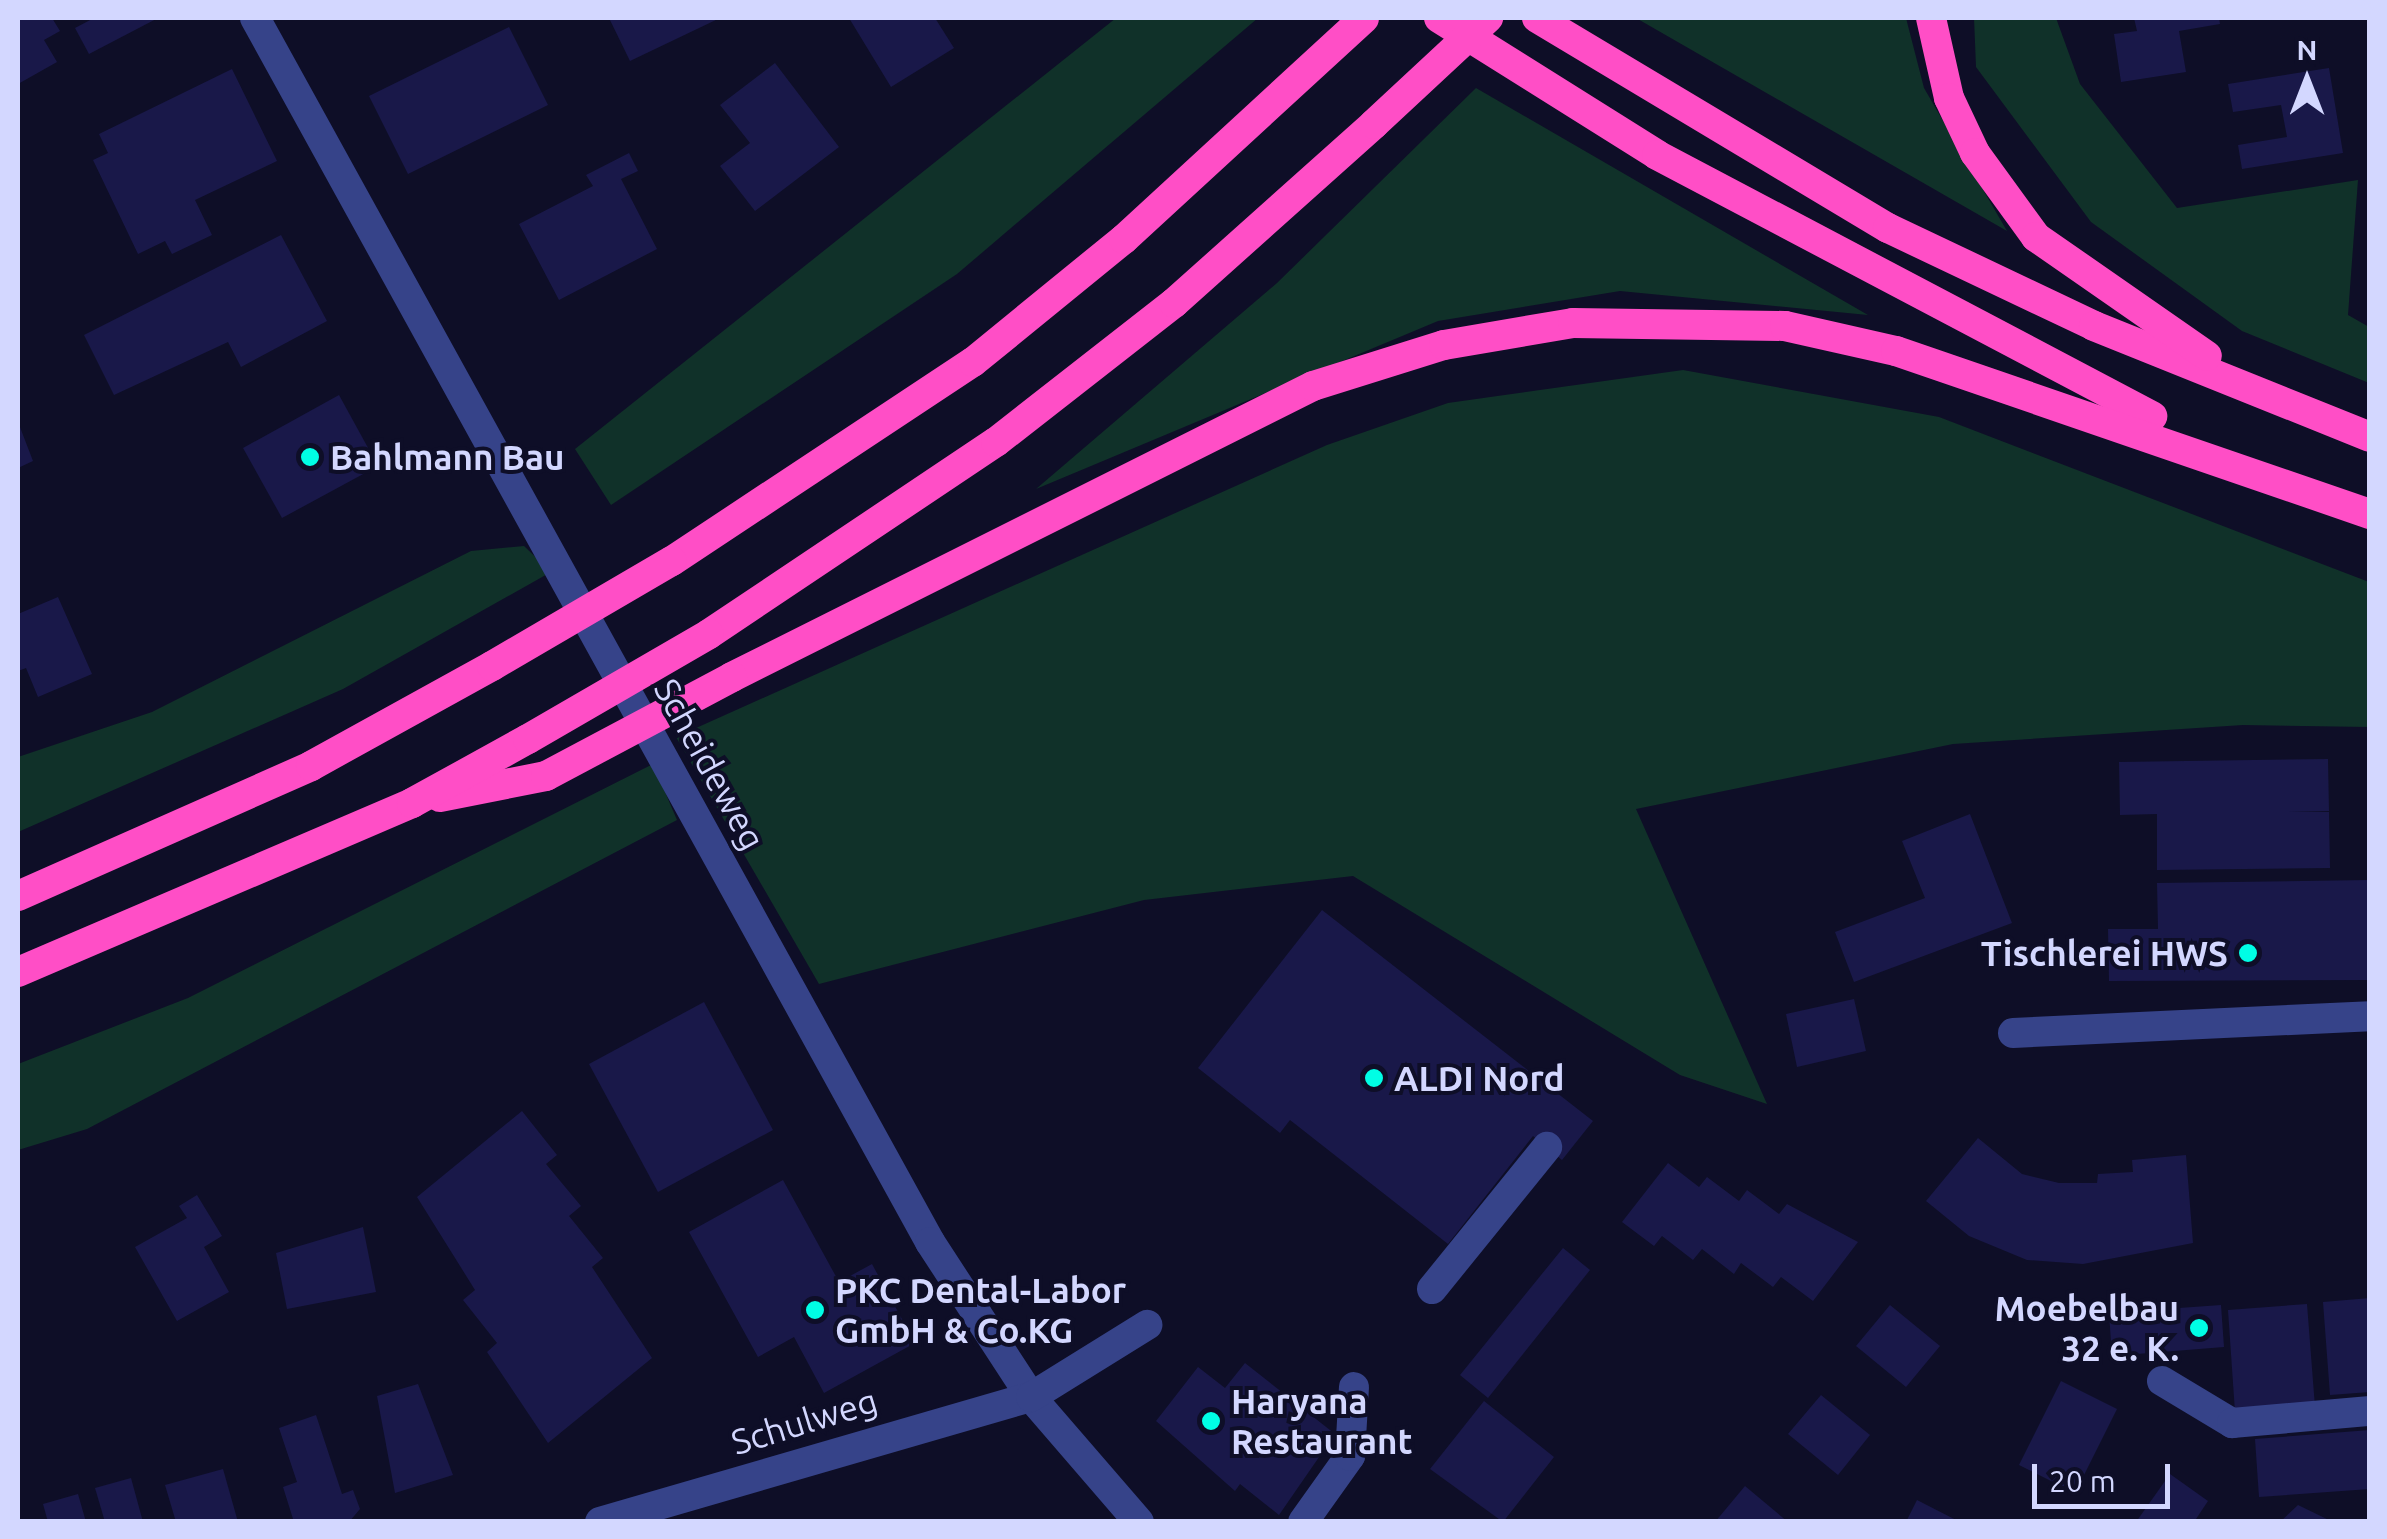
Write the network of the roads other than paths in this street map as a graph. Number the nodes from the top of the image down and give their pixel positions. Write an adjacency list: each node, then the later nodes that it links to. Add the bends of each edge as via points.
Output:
1 (255, 18): 21 (street, Scheideweg, via 930,1242)
2 (1364, 18): 12 (highway, bridge, via 973,362 672,562 310,766)
3 (1439, 18): 9 (highway, via 1863,270)
4 (1488, 18): 11 (highway, bridge, via 1174,303 1011,430 709,634)
5 (1537, 18): 7 (highway, via 1888,228)
6 (1931, 18): 7 (highway, via 1949,98 1975,154 2036,237 2176,338)
7 (2314, 416): 8 (highway)
8 (2370, 437)
9 (2290, 482): 10 (highway); 11 (highway, bridge, via 2034,393 1785,326 1573,322 1444,345 1313,386 546,776)
10 (2370, 514)
11 (412, 802): 13 (highway)
12 (18, 896)
13 (18, 972)
14 (2370, 1016): 15 (street)
15 (2014, 1033)
16 (1547, 1147): 17 (street)
17 (1432, 1289)
18 (1148, 1325): 21 (street, Schulweg)
19 (2162, 1381): 22 (street, via 2232,1423)
20 (1354, 1387): 25 (street, via 1350,1456)
21 (1031, 1397): 23 (street, Schulweg); 24 (street, Scheideweg)
22 (2370, 1411)
23 (600, 1522)
24 (1139, 1522)
25 (1303, 1522)

